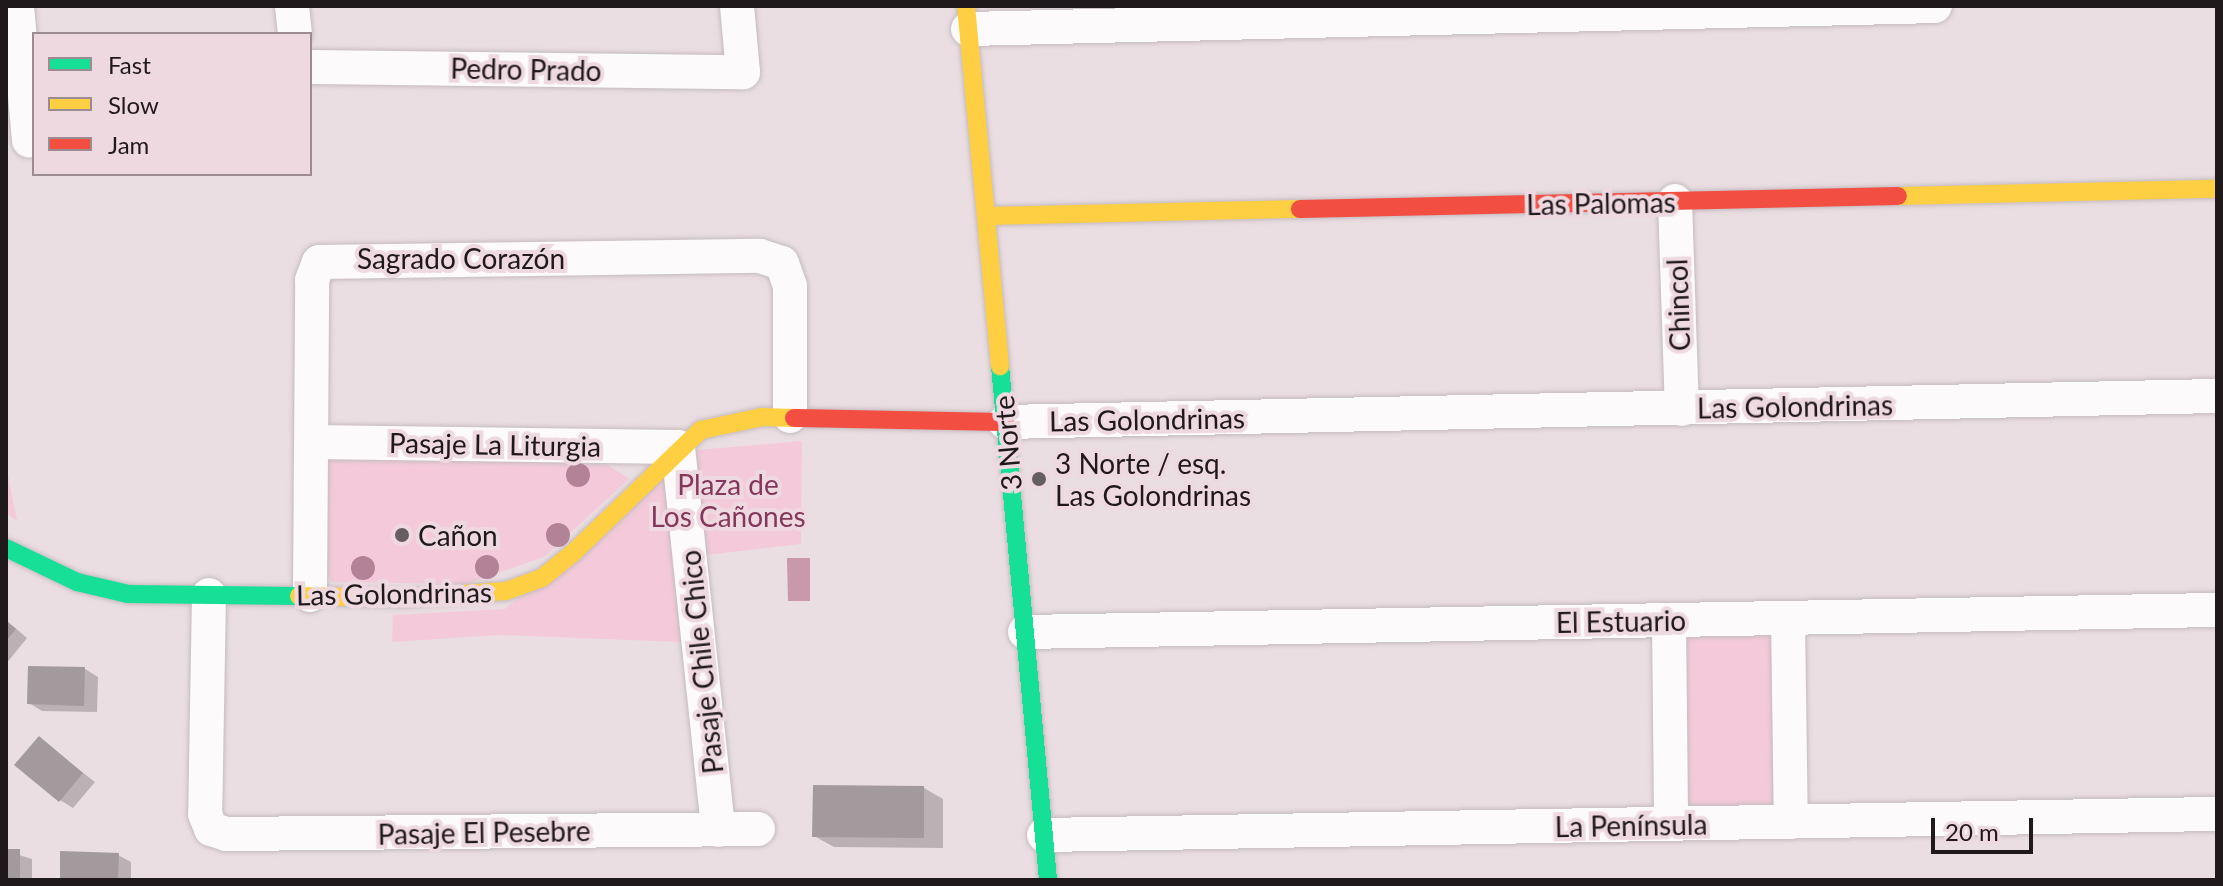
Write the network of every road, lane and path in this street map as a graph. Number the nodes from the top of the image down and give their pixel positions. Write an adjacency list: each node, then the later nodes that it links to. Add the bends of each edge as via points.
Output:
1 (17, 6): 10 (street)
2 (292, 6): 8 (street)
3 (737, 6): 9 (street, Pedro Prado, via 743,72)
4 (1935, 6): 5 (street)
5 (1585, 10): 6 (street)
6 (1222, 14): 7 (street)
7 (967, 17): 13 (street, 3 Norte)
8 (295, 32)
9 (312, 67)
10 (29, 140)
11 (2217, 189): 12 (street, Las Palomas)
12 (1675, 201): 13 (street, Las Palomas); 15 (street, Chincol)
13 (986, 216): 17 (street, 3 Norte)
14 (2217, 396): 15 (street, Las Golondrinas)
15 (1682, 409): 17 (street, Las Golondrinas)
16 (790, 416): 17 (street, Las Golondrinas); 18 (street, Sagrado Corazón, via 790,286 782,263 760,256 340,258 319,262 312,280); 19 (street, Las Golondrinas, via 731,420 701,430)
17 (1005, 422): 26 (street, 3 Norte)
18 (312, 442): 19 (street, Pasaje La Liturgia); 22 (street, Sagrado Corazón)
19 (678, 447): 22 (street, Las Golondrinas, via 542,578 506,591 405,598); 31 (street, Pasaje Chile Chico)
20 (6, 548): 21 (street, Las Golondrinas, via 44,570 128,594)
21 (209, 595): 22 (street, Las Golondrinas); 31 (street, Pasaje El Pesebre, via 205,814 211,829 226,834)
22 (310, 595)
23 (2217, 610): 24 (street, El Estuario)
24 (1788, 618): 25 (street, El Estuario); 28 (street)
25 (1669, 620): 26 (street, El Estuario); 29 (street)
26 (1025, 632): 32 (street, 3 Norte)
27 (2217, 814): 28 (street, La Península)
28 (1791, 822): 29 (street, La Península)
29 (1671, 824): 32 (street, La Península)
30 (758, 829): 31 (street, Pasaje El Pesebre)
31 (718, 830)
32 (1044, 835): 33 (street, 3 Norte)
33 (1048, 880)

